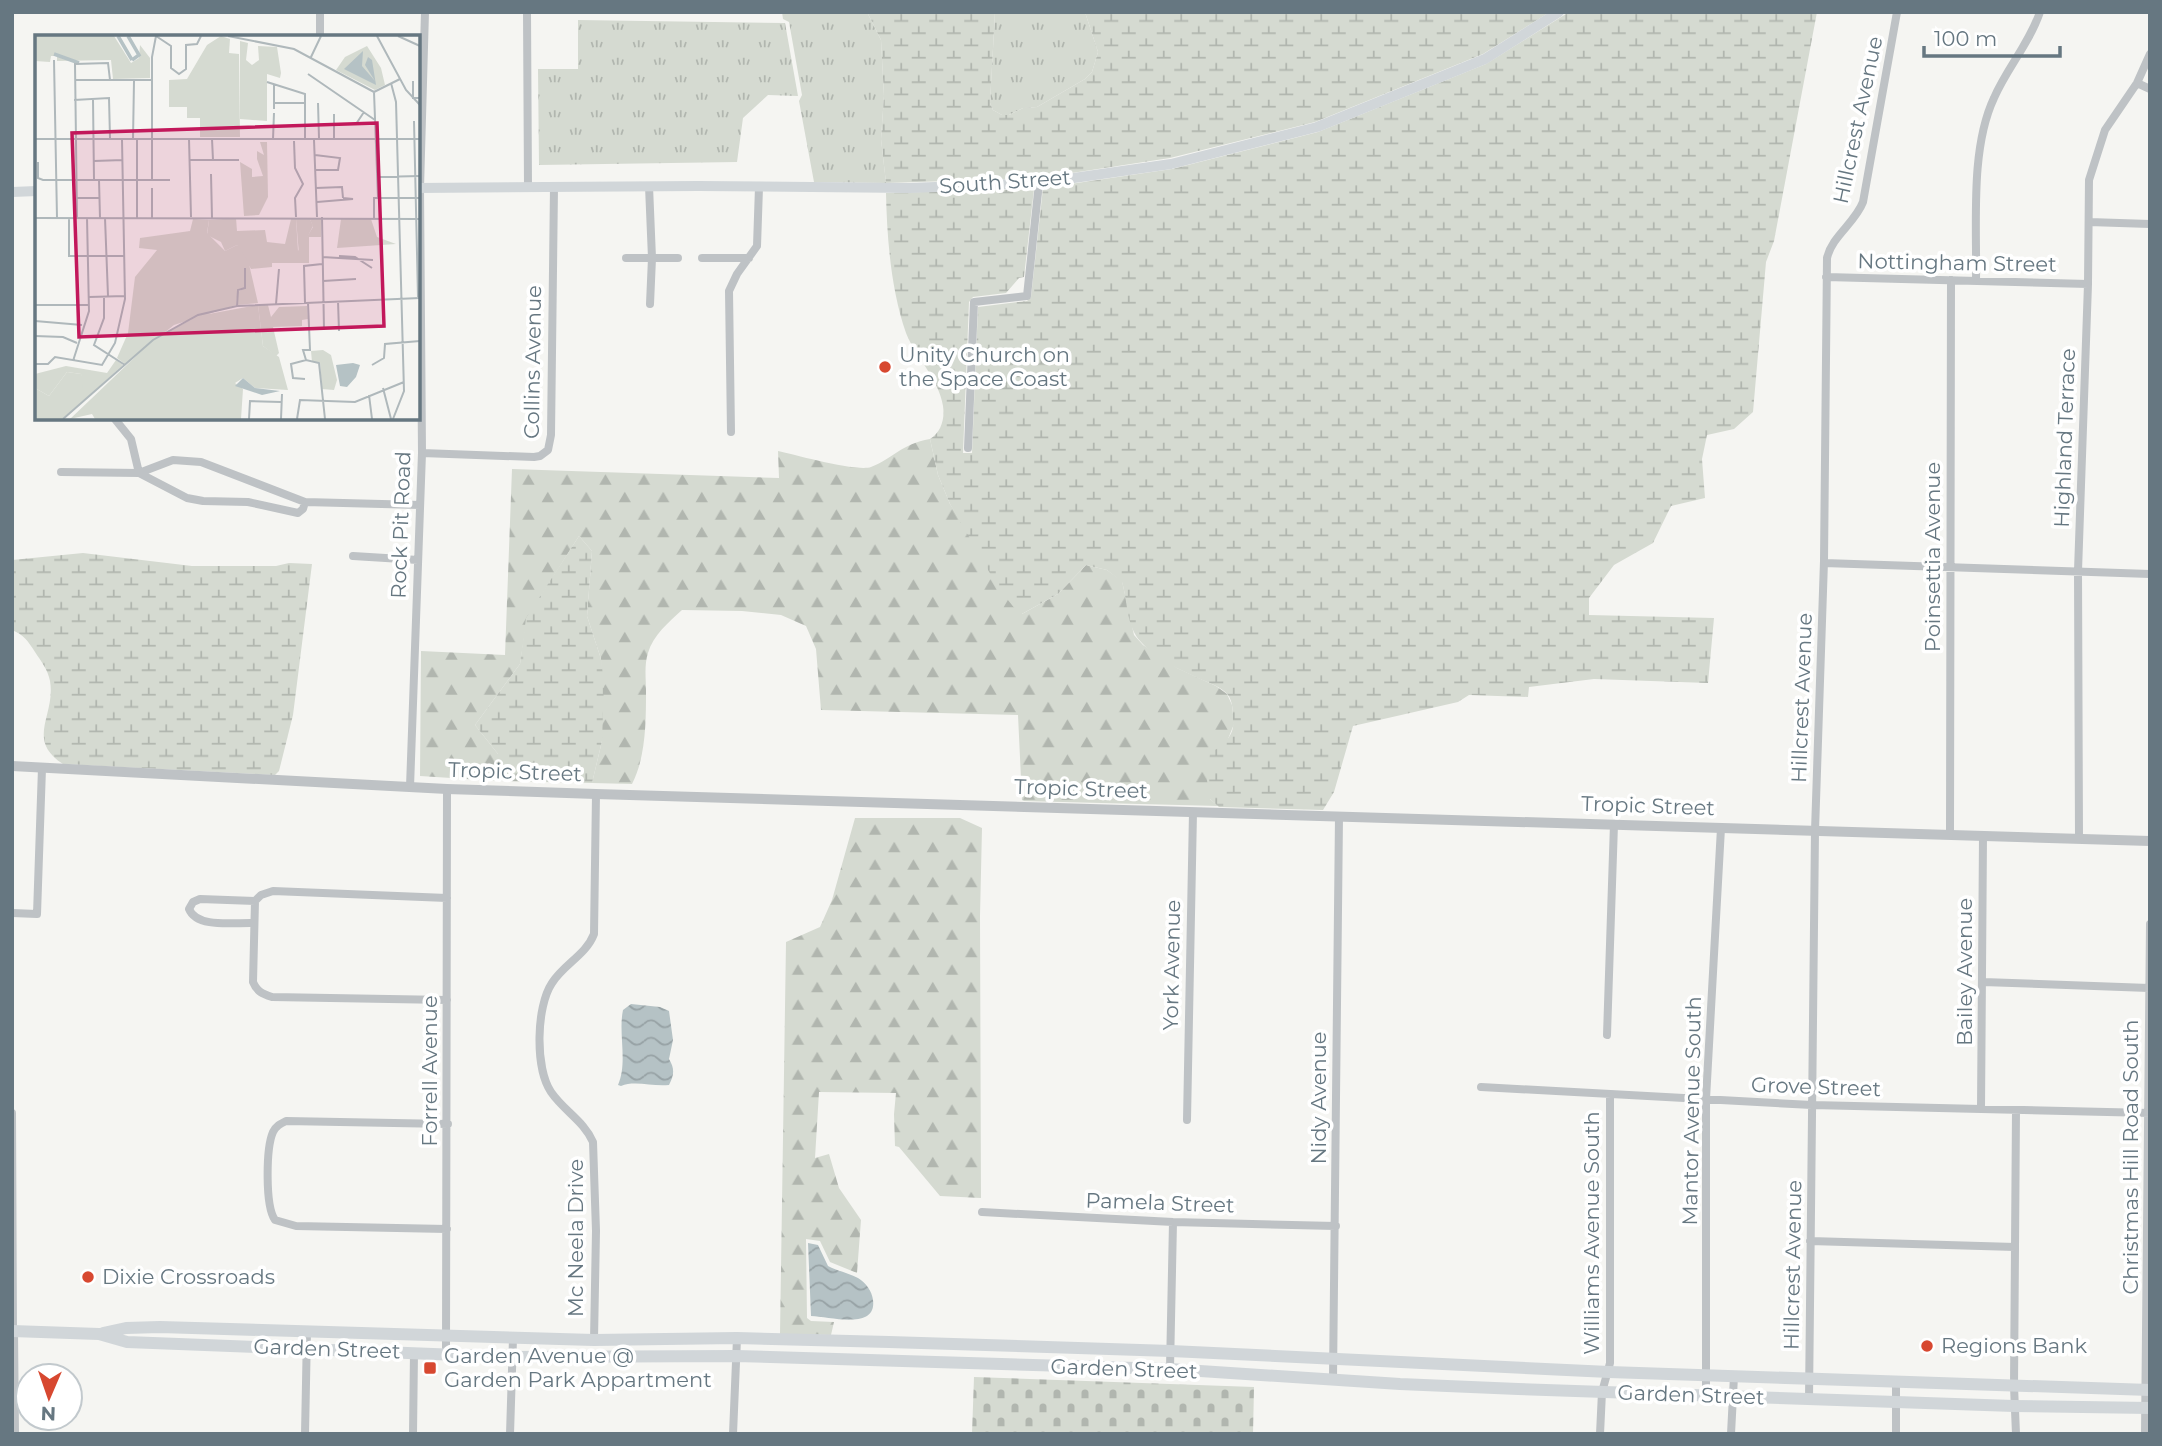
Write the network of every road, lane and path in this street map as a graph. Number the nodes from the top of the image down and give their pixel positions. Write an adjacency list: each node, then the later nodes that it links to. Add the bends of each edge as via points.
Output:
1 (320, 12): 7 (street)
2 (425, 12): 11 (street, Rock Pit Road)
3 (527, 12): 14 (street)
4 (1559, 12): 12 (main road, South Street, via 1485,59 1317,127 1171,164)
5 (1897, 12): 27 (street, Hillcrest Avenue, via 1863,202 1829,248)
6 (2040, 12): 29 (street, via 2034,31 1994,97 1983,128)
7 (320, 35)
8 (2150, 54): 9 (street, Highland Terrace)
9 (2137, 83): 10 (street); 20 (street, Highland Terrace, via 2105,130 2089,180)
10 (2150, 89)
11 (420, 159)
12 (1039, 183): 16 (main road, South Street); 35 (street, via 1027,296 974,302)
13 (649, 186): 15 (main road, South Street); 16 (main road, South Street); 23 (street)
14 (528, 187): 15 (main road, South Street); 17 (main road, South Street)
15 (554, 187): 36 (street, Collins Avenue, via 548,450 534,457)
16 (759, 187): 26 (street, via 757,246)
17 (420, 188)
18 (35, 191): 19 (main road)
19 (12, 192)
20 (2089, 222): 21 (street); 30 (street, Highland Terrace)
21 (2150, 224)
22 (626, 258): 23 (street)
23 (652, 258): 24 (street); 31 (street)
24 (678, 258)
25 (702, 258): 26 (street)
26 (749, 258): 34 (street, via 729,290)
27 (1826, 277): 28 (street, Nottingham Street); 43 (street, Hillcrest Avenue)
28 (1951, 280): 29 (street, Nottingham Street); 44 (street, Poinsettia Avenue)
29 (1976, 281): 30 (street, Nottingham Street)
30 (2088, 284): 45 (street, Highland Terrace)
31 (650, 304)
32 (420, 376): 36 (street, Rock Pit Road)
33 (116, 420): 38 (street, via 131,439)
34 (731, 432)
35 (968, 448)
36 (422, 453): 40 (street, Rock Pit Road)
37 (61, 472): 38 (street)
38 (139, 473): 39 (street, via 173,460 201,462); 39 (street, via 203,502 248,502 298,513)
39 (305, 502): 40 (street)
40 (420, 505): 42 (street, Rock Pit Road)
41 (353, 556): 42 (street)
42 (418, 560): 49 (street, Rock Pit Road)
43 (1824, 563): 44 (street); 56 (street, Hillcrest Avenue)
44 (1951, 568): 45 (street); 57 (street, Poinsettia Avenue)
45 (2078, 571): 46 (street); 59 (street, Highland Terrace)
46 (2150, 574)
47 (12, 766): 48 (street, Tropic Street)
48 (42, 768): 49 (street, Tropic Street); 63 (street, via 37,914)
49 (410, 787): 50 (street, Tropic Street)
50 (447, 789): 51 (street, Tropic Street); 61 (street, Forrell Avenue)
51 (596, 794): 52 (street, Tropic Street); 92 (street, Mc Neela Drive, via 594,934 585,950 552,983 540,1026 542,1068 551,1091 588,1130 593,1142)
52 (1193, 812): 53 (street, Tropic Street); 78 (street, York Avenue)
53 (1339, 816): 54 (street, Tropic Street); 82 (street, Nidy Avenue)
54 (1614, 824): 55 (street, Tropic Street); 69 (street)
55 (1721, 828): 56 (street, Tropic Street); 72 (street, Mantor Avenue South)
56 (1815, 831): 57 (street, Tropic Street); 73 (street, Hillcrest Avenue)
57 (1950, 835): 58 (street, Tropic Street)
58 (1983, 836): 59 (street, Tropic Street); 66 (street, Bailey Avenue)
59 (2079, 838): 60 (street, Tropic Street)
60 (2150, 841)
61 (447, 898): 62 (street, via 273,891); 68 (street, Forrell Avenue)
62 (256, 901): 64 (street); 64 (street, via 200,899 189,909 201,920)
63 (12, 913)
64 (254, 923): 68 (street, via 253,982 263,995)
65 (2150, 924): 67 (street, Christmas Hill Road South)
66 (1983, 982): 67 (street); 74 (street, Bailey Avenue)
67 (2149, 988): 77 (street, Christmas Hill Road South)
68 (447, 1000): 79 (street, Forrell Avenue)
69 (1608, 1035)
70 (1481, 1087): 71 (street, Grove Street)
71 (1610, 1094): 72 (street, Grove Street); 107 (street, Williams Avenue South)
72 (1706, 1099): 73 (street, Grove Street); 109 (street, Mantor Avenue South)
73 (1812, 1105): 74 (street, Grove Street); 84 (street, Hillcrest Avenue)
74 (1981, 1110): 75 (street, Grove Street)
75 (2016, 1110): 77 (street, Grove Street); 85 (street)
76 (12, 1113): 86 (street)
77 (2149, 1113): 116 (street, Christmas Hill Road South)
78 (1187, 1120)
79 (448, 1124): 83 (street, Forrell Avenue); 83 (street, via 286,1121 274,1132 270,1164 270,1210 275,1220 287,1225)
80 (982, 1212): 81 (street, Pamela Street)
81 (1173, 1222): 82 (street, Pamela Street); 96 (street)
82 (1336, 1226): 102 (street, Nidy Avenue)
83 (447, 1229): 89 (street, Forrell Avenue)
84 (1810, 1241): 85 (street); 111 (street, Hillcrest Avenue)
85 (2015, 1247): 114 (street)
86 (13, 1331): 88 (main road, Garden Street); 124 (street)
87 (307, 1332): 88 (main road, Garden Street, via 160,1327); 89 (main road, Garden Street); 95 (street)
88 (100, 1334): 95 (main road, Garden Street, via 127,1342)
89 (447, 1336): 90 (main road, Garden Street); 98 (street, Forrell Avenue)
90 (513, 1338): 92 (main road, Garden Street); 101 (street)
91 (737, 1338): 92 (main road, Garden Street); 93 (main road, Garden Street); 100 (street)
92 (594, 1340)
93 (889, 1342): 94 (main road, Garden Street); 103 (street)
94 (1058, 1348): 96 (main road, Garden Street); 104 (street)
95 (307, 1349): 97 (main road, Garden Street); 125 (street)
96 (1171, 1351): 99 (main road, Garden Street); 106 (street)
97 (414, 1352): 98 (main road, Garden Street); 126 (street)
98 (446, 1353): 101 (main road, Garden Street)
99 (1249, 1355): 102 (main road, Garden Street); 108 (street)
100 (736, 1356): 101 (main road, Garden Street); 103 (main road, Garden Street); 128 (street)
101 (512, 1357): 127 (street)
102 (1333, 1360): 105 (main road, Garden Street); 112 (street, Nidy Avenue)
103 (888, 1361): 104 (main road, Garden Street)
104 (1058, 1366): 106 (main road, Garden Street)
105 (1510, 1367): 107 (main road, Garden Street); 115 (main road)
106 (1170, 1369): 108 (main road, Garden Street)
107 (1609, 1372): 109 (main road, Garden Street); 117 (street, Williams Avenue South)
108 (1247, 1375): 112 (main road, Garden Street)
109 (1706, 1375): 110 (main road, Garden Street); 118 (street, Mantor Avenue South)
110 (1734, 1376): 111 (main road, Garden Street); 119 (street)
111 (1810, 1378): 113 (main road, Garden Street); 120 (street, Hillcrest Avenue)
112 (1333, 1380): 115 (main road, Garden Street)
113 (1896, 1382): 114 (main road, Garden Street); 121 (street)
114 (2014, 1386): 116 (main road, Garden Street); 122 (street)
115 (1518, 1389): 117 (main road, Garden Street)
116 (2148, 1390): 123 (street, Christmas Hill Road South)
117 (1602, 1392): 118 (main road, Garden Street); 129 (street, Williams Avenue South)
118 (1706, 1395): 119 (main road, Garden Street)
119 (1732, 1396): 120 (main road, Garden Street); 130 (street)
120 (1809, 1400): 121 (main road, Garden Street)
121 (1896, 1402): 122 (main road, Garden Street); 131 (street)
122 (2014, 1406): 123 (main road, Garden Street); 132 (street)
123 (2148, 1408): 133 (street, Christmas Hill Road South)
124 (14, 1434)
125 (304, 1434)
126 (413, 1434)
127 (510, 1434)
128 (733, 1434)
129 (1600, 1434)
130 (1731, 1434)
131 (1896, 1434)
132 (2017, 1434)
133 (2146, 1434)

